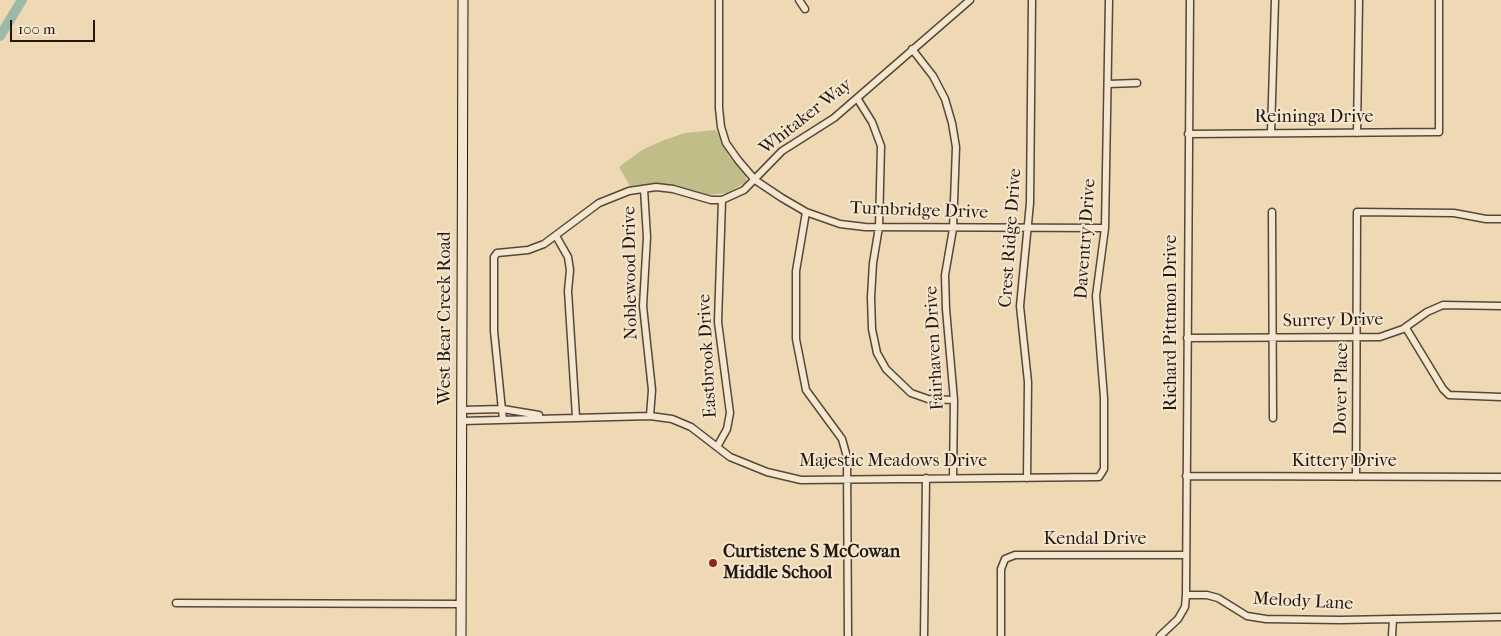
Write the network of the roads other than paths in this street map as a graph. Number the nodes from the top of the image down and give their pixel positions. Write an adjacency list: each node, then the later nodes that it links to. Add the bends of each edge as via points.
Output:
1 (463, 0): 38 (main road, West Bear Creek Road)
2 (719, 0): 19 (street, Turnbridge Drive, via 721,127 726,143)
3 (799, 0): 11 (street)
4 (970, 0): 12 (street, Whitaker Way)
5 (1032, 0): 26 (street, Crest Ridge Drive)
6 (1109, 0): 14 (street, Daventry Drive)
7 (1190, 0): 18 (street, Richard Pittmon Drive)
8 (1275, 0): 16 (street)
9 (1359, 0): 17 (street)
10 (1439, 0): 17 (street, Reininga Drive, via 1439,132)
11 (805, 9)
12 (912, 49): 15 (street, Whitaker Way); 28 (street, Fairhaven Drive, via 937,84 952,123 956,168)
13 (1137, 83): 14 (street)
14 (1108, 84): 27 (street, Daventry Drive)
15 (856, 98): 19 (street, Whitaker Way, via 834,118 782,151); 25 (street, via 872,122 881,146)
16 (1271, 133): 17 (street, Reininga Drive); 18 (street, Reininga Drive)
17 (1357, 133)
18 (1188, 134): 33 (street, Richard Pittmon Drive)
19 (755, 180): 21 (street, Whitaker Way, via 744,190); 22 (street, Turnbridge Drive)
20 (644, 188): 21 (street, via 673,188 711,200); 29 (street, via 599,203); 39 (street, Noblewood Drive, via 647,237 643,306 652,390)
21 (722, 200): 45 (street, Eastbrook Drive, via 718,322 730,413 727,429)
22 (806, 212): 25 (street, Turnbridge Drive, via 840,224); 50 (street, via 796,271 796,339 806,390 842,439)
23 (1272, 212): 32 (street)
24 (1501, 219): 34 (street, Dover Place, via 1454,213 1357,212)
25 (879, 227): 28 (street, Turnbridge Drive); 36 (street, via 871,297 877,353 886,369 911,393 938,400)
26 (1029, 228): 27 (street, Turnbridge Drive); 28 (street, Turnbridge Drive); 53 (street, Crest Ridge Drive, via 1020,306 1028,382)
27 (1105, 228): 47 (street, Daventry Drive, via 1096,296 1104,398 1104,469)
28 (954, 229): 36 (street, Fairhaven Drive, via 946,275 946,309)
29 (556, 236): 37 (street, via 528,250 497,253 494,257 494,331); 40 (street, via 568,257 570,270 569,309)
30 (1501, 306): 31 (street, Surrey Drive, via 1443,306 1427,312)
31 (1406, 328): 34 (street, Surrey Drive, via 1392,334); 35 (street, via 1449,395)
32 (1273, 337): 33 (street, Surrey Drive); 34 (street, Surrey Drive); 42 (street)
33 (1187, 338): 46 (street, Richard Pittmon Drive)
34 (1358, 338): 48 (street, Dover Place)
35 (1501, 397)
36 (954, 400): 52 (street, Fairhaven Drive)
37 (502, 409): 38 (street, Majestic Meadows Drive); 41 (street, Majestic Meadows Drive); 43 (street)
38 (462, 410): 44 (main road, West Bear Creek Road)
39 (650, 416): 40 (street, Majestic Meadows Drive); 45 (street, Majestic Meadows Drive, via 682,422)
40 (576, 417): 41 (street, Majestic Meadows Drive)
41 (553, 418): 43 (street, Majestic Meadows Drive)
42 (1273, 418)
43 (502, 420): 44 (street, Majestic Meadows Drive)
44 (462, 421): 57 (main road, West Bear Creek Road)
45 (717, 447): 50 (street, Majestic Meadows Drive, via 730,457 767,472 801,480)
46 (1186, 476): 48 (street, Kittery Drive); 54 (street, Richard Pittmon Drive)
47 (1099, 477): 53 (street, Majestic Meadows Drive)
48 (1356, 477): 49 (street, Kittery Drive)
49 (1501, 477)
50 (849, 478): 51 (street, Majestic Meadows Drive); 61 (street)
51 (926, 478): 52 (street, Majestic Meadows Drive); 62 (street)
52 (953, 478): 53 (street, Majestic Meadows Drive)
53 (1028, 478)
54 (1186, 556): 55 (street, Richard Pittmon Drive); 63 (street, Kendal Drive, via 1015,555 1005,558 1001,569)
55 (1186, 595): 59 (street, Melody Lane, via 1218,598 1255,618); 64 (street, Richard Pittmon Drive, via 1185,607 1178,619)
56 (176, 603): 57 (street)
57 (461, 604): 60 (main road, West Bear Creek Road)
58 (1501, 617): 59 (street, Melody Lane)
59 (1393, 619): 65 (street)
60 (461, 636)
61 (848, 636)
62 (924, 636)
63 (1001, 636)
64 (1160, 636)
65 (1392, 636)

